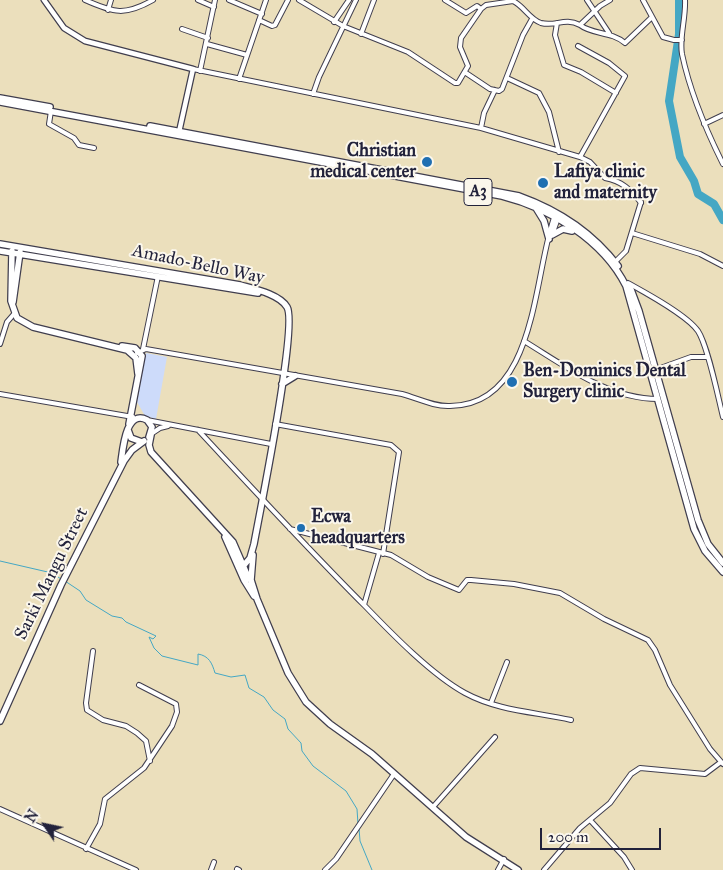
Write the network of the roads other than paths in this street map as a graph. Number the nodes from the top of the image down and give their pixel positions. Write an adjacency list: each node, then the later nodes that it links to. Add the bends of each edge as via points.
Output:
1 (44, 0): 41 (street, via 64,28 85,41)
2 (85, 0): 23 (street)
3 (111, 0): 23 (street)
4 (153, 0): 23 (street, via 123,13)
5 (198, 0): 21 (street)
6 (215, 0): 21 (street)
7 (229, 0): 19 (street)
8 (266, 0): 25 (street)
9 (288, 0): 28 (street, via 275,25)
10 (299, 0): 29 (street)
11 (349, 0): 29 (street)
12 (356, 0): 32 (street)
13 (374, 0): 35 (street)
14 (445, 0): 22 (street, via 466,13 478,6)
15 (587, 0): 24 (street)
16 (610, 0): 24 (street)
17 (643, 0): 27 (street)
18 (685, 0): 37 (street)
19 (235, 1): 25 (street)
20 (512, 1): 22 (street, via 486,5); 26 (street)
21 (214, 7): 36 (street)
22 (481, 9): 43 (street, via 461,38 460,47 468,66)
23 (108, 10)
24 (594, 11): 31 (street); 34 (street)
25 (262, 14): 28 (street)
26 (532, 18): 30 (street, via 544,24); 44 (street)
27 (651, 18): 34 (street, via 625,42); 37 (street, via 663,37)
28 (259, 20): 40 (street)
29 (334, 22): 32 (street)
30 (557, 23): 31 (street, via 568,20); 47 (street, via 555,35 564,65)
31 (580, 25): 34 (street, via 588,31)
32 (344, 26): 35 (street); 48 (street)
33 (182, 28): 36 (street)
34 (607, 32)
35 (361, 34): 43 (street, via 408,52 455,82 458,83)
36 (208, 38): 38 (street)
37 (682, 40): 53 (street, via 682,53)
38 (207, 44): 40 (street); 42 (street)
39 (578, 46): 47 (street, via 623,72 624,79)
40 (248, 55): 45 (street)
41 (193, 69): 42 (street); 55 (street)
42 (200, 71): 45 (street)
43 (466, 74): 46 (street)
44 (507, 78): 46 (street, via 502,89); 57 (street, via 539,93 549,112)
45 (239, 79): 48 (street)
46 (495, 90): 54 (street, via 484,112)
47 (616, 93): 58 (street)
48 (313, 94): 54 (street)
49 (0, 98): 55 (main road, A3)
50 (0, 102): 51 (main road, A3)
51 (50, 111): 56 (street, via 49,124 74,138 76,144); 60 (main road, A3, via 502,196)
52 (723, 115): 53 (street)
53 (704, 124): 59 (street)
54 (481, 128): 57 (street)
55 (179, 132): 61 (main road, A3, via 498,191 530,200)
56 (94, 148)
57 (559, 152): 58 (street)
58 (580, 157): 62 (street, via 590,162 605,178 622,183 642,201)
59 (723, 164)
60 (534, 206): 61 (main road, A3); 64 (main road)
61 (557, 216): 63 (main road, A3); 64 (street); 71 (main road, A3, via 595,240)
62 (632, 233): 71 (street, via 626,251); 72 (street, via 700,254)
63 (578, 234): 64 (main road, via 563,229); 71 (main road, A3)
64 (550, 237): 78 (street)
65 (0, 244): 67 (main road, Amado-Bello Way)
66 (22, 247): 67 (main road, Amado-Bello Way); 69 (main road); 75 (main road, Amado-Bello Way)
67 (12, 250): 68 (main road, Amado-Bello Way); 69 (main road, Amado-Bello Way); 73 (main road)
68 (0, 252): 73 (main road)
69 (20, 254): 70 (main road, Amado-Bello Way); 74 (main road)
70 (36, 257): 74 (main road, via 23,262); 75 (main road, Amado-Bello Way)
71 (614, 263): 76 (main road, A3); 87 (main road, A3, via 629,294)
72 (723, 266)
73 (11, 268): 77 (main road)
74 (18, 269): 77 (main road)
75 (158, 274): 80 (street); 83 (main road, Amado-Bello Way, via 240,285 283,302 290,312)
76 (628, 283): 81 (street, via 693,325 701,337); 82 (main road, A3)
77 (13, 311): 79 (street); 80 (main road, via 28,326 132,347)
78 (524, 341): 84 (street, via 513,367 498,385 476,401 458,406 443,406 402,394); 87 (street, via 602,386 627,395)
79 (0, 344)
80 (139, 352): 83 (street); 88 (main road, via 142,360)
81 (707, 357): 82 (street, via 692,357); 90 (street)
82 (655, 370): 87 (main road, A3)
83 (284, 374): 84 (street); 85 (main road)
84 (295, 376): 85 (main road)
85 (282, 384): 92 (main road)
86 (0, 394): 89 (street)
87 (660, 399): 105 (main road, A3, via 700,525 708,544); 107 (main road, A3, via 694,529 705,551)
88 (134, 400): 89 (main road); 91 (main road, via 136,410)
89 (131, 416): 91 (street); 94 (main road)
90 (723, 417)
91 (144, 419): 93 (street); 94 (main road, via 133,420); 96 (main road, via 152,427)
92 (275, 424): 98 (main road); 104 (street, via 391,445 399,452)
93 (170, 426): 95 (street); 96 (street)
94 (129, 428): 97 (main road, via 130,436); 100 (main road)
95 (198, 430): 98 (street); 101 (street)
96 (151, 434): 97 (main road); 99 (main road, via 149,448)
97 (139, 442): 99 (main road); 100 (main road)
98 (271, 444): 101 (main road)
99 (157, 460): 106 (main road, via 233,542)
100 (119, 469): 116 (main road, Sarki Mangu Street, via 61,585)
101 (262, 499): 102 (street); 103 (main road)
102 (290, 529): 104 (street); 110 (street)
103 (254, 544): 106 (main road, via 250,558); 108 (main road, via 251,574)
104 (381, 554): 110 (street); 119 (street, via 391,555 428,577 459,590 461,584 471,580 560,593 648,640 675,692)
105 (723, 562)
106 (242, 568): 108 (main road); 109 (main road)
107 (723, 572)
108 (254, 590): 109 (main road)
109 (257, 599): 120 (main road, via 288,673 306,702)
110 (364, 605): 114 (street, via 403,644 455,687)
111 (94, 651): 118 (street, via 87,710 137,733 146,741)
112 (507, 662): 114 (street)
113 (139, 685): 118 (street, via 176,704 178,712)
114 (490, 703): 115 (street, via 511,710)
115 (571, 720)
116 (0, 721)
117 (495, 737): 121 (street)
118 (150, 761): 124 (street, via 134,778 105,799 100,824)
119 (722, 763): 123 (street, via 705,774 640,768 631,774 610,803)
120 (394, 774): 121 (main road); 129 (street, via 336,859)
121 (433, 807): 125 (main road, via 466,837)
122 (0, 809): 124 (street)
123 (590, 820): 132 (street); 133 (street)
124 (86, 849): 127 (street)
125 (504, 860): 130 (street); 131 (main road)
126 (214, 862): 128 (street)
127 (136, 870)
128 (210, 870)
129 (325, 870)
130 (498, 870)
131 (518, 870)
132 (544, 870)
133 (632, 870)

